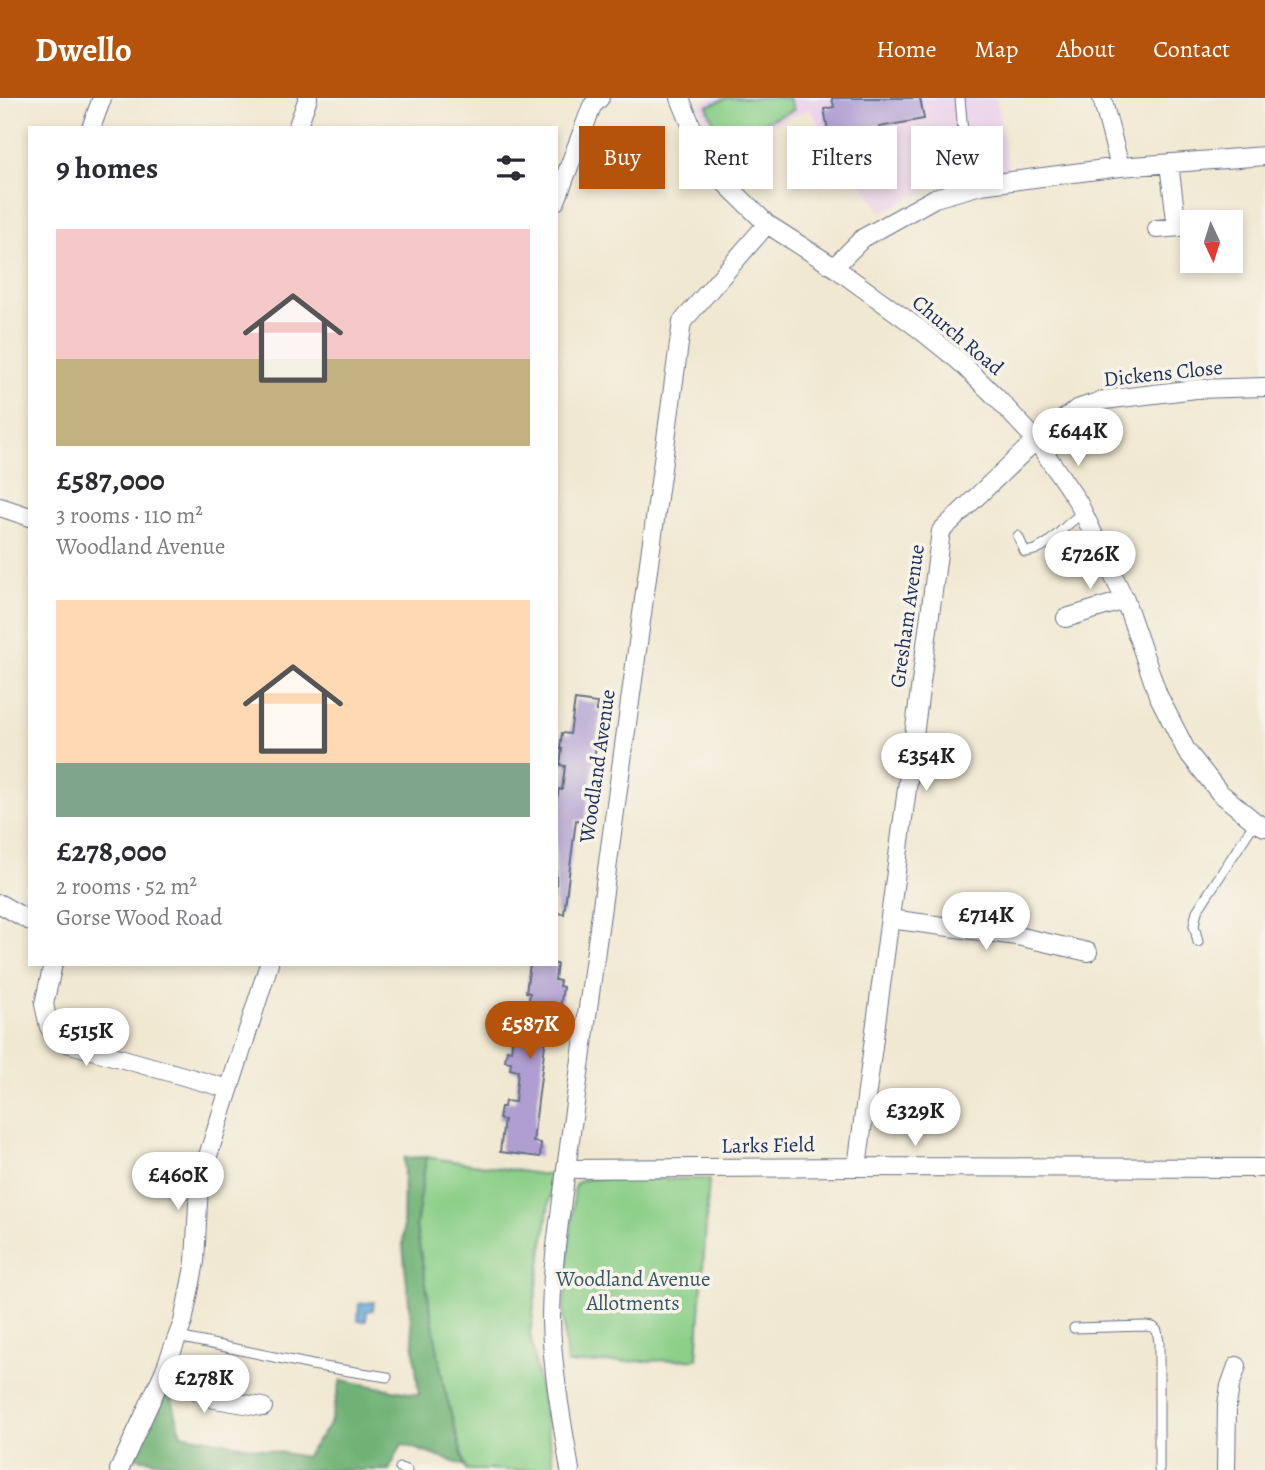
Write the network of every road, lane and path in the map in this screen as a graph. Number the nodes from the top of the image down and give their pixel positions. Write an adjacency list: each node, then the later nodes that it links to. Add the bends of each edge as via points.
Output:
1 (102, 98): 7 (street)
2 (308, 98): 8 (street)
3 (600, 98): 15 (street, via 592,106)
4 (680, 98): 17 (street, Church Road, via 698,142 726,184)
5 (960, 98): 9 (lane)
6 (1102, 98): 12 (street)
7 (92, 126)
8 (298, 126)
9 (962, 126)
10 (1265, 156): 11 (street)
11 (1169, 164): 12 (street); 16 (street)
12 (1120, 167): 13 (street)
13 (1003, 182)
14 (965, 189): 20 (street, via 935,198 863,238)
15 (558, 196)
16 (1180, 210)
17 (767, 225): 20 (street, Church Road); 40 (street, Woodland Avenue, via 682,322)
18 (1180, 226): 19 (street)
19 (1157, 229)
20 (834, 267): 22 (street, Church Road, via 958,361)
21 (1265, 387): 22 (street, Dickens Close, via 1196,389 1104,400 1077,409)
22 (1036, 440): 24 (street, Church Road); 31 (street, Gresham Avenue, via 941,531)
23 (0, 507): 25 (street)
24 (1083, 513): 26 (lane, via 1038,549 1025,552); 27 (street, Church Road)
25 (28, 516)
26 (1018, 536)
27 (1125, 600): 28 (street); 29 (street, Church Road, via 1158,695 1186,750 1219,792)
28 (1066, 618)
29 (1260, 824): 33 (lane, via 1197,911)
30 (0, 904): 32 (street)
31 (890, 919): 34 (street, via 1017,936); 38 (street, Gresham Avenue)
32 (28, 920)
33 (1198, 942)
34 (1088, 952)
35 (53, 966): 37 (street, via 44,1004 49,1027 67,1043)
36 (268, 966): 37 (street)
37 (229, 1089): 42 (street, via 199,1184 195,1262)
38 (857, 1167): 39 (street, Larks Field); 40 (street, Larks Field)
39 (1265, 1168)
40 (566, 1169): 48 (street, Woodland Avenue, via 551,1320)
41 (1074, 1328): 49 (lane, via 1146,1326 1157,1331)
42 (178, 1337): 44 (street); 45 (lane)
43 (1237, 1366): 50 (street, via 1228,1394)
44 (164, 1372): 46 (street, via 215,1399); 47 (street)
45 (387, 1377)
46 (263, 1407)
47 (120, 1470)
48 (570, 1470)
49 (1159, 1470)
50 (1226, 1470)

